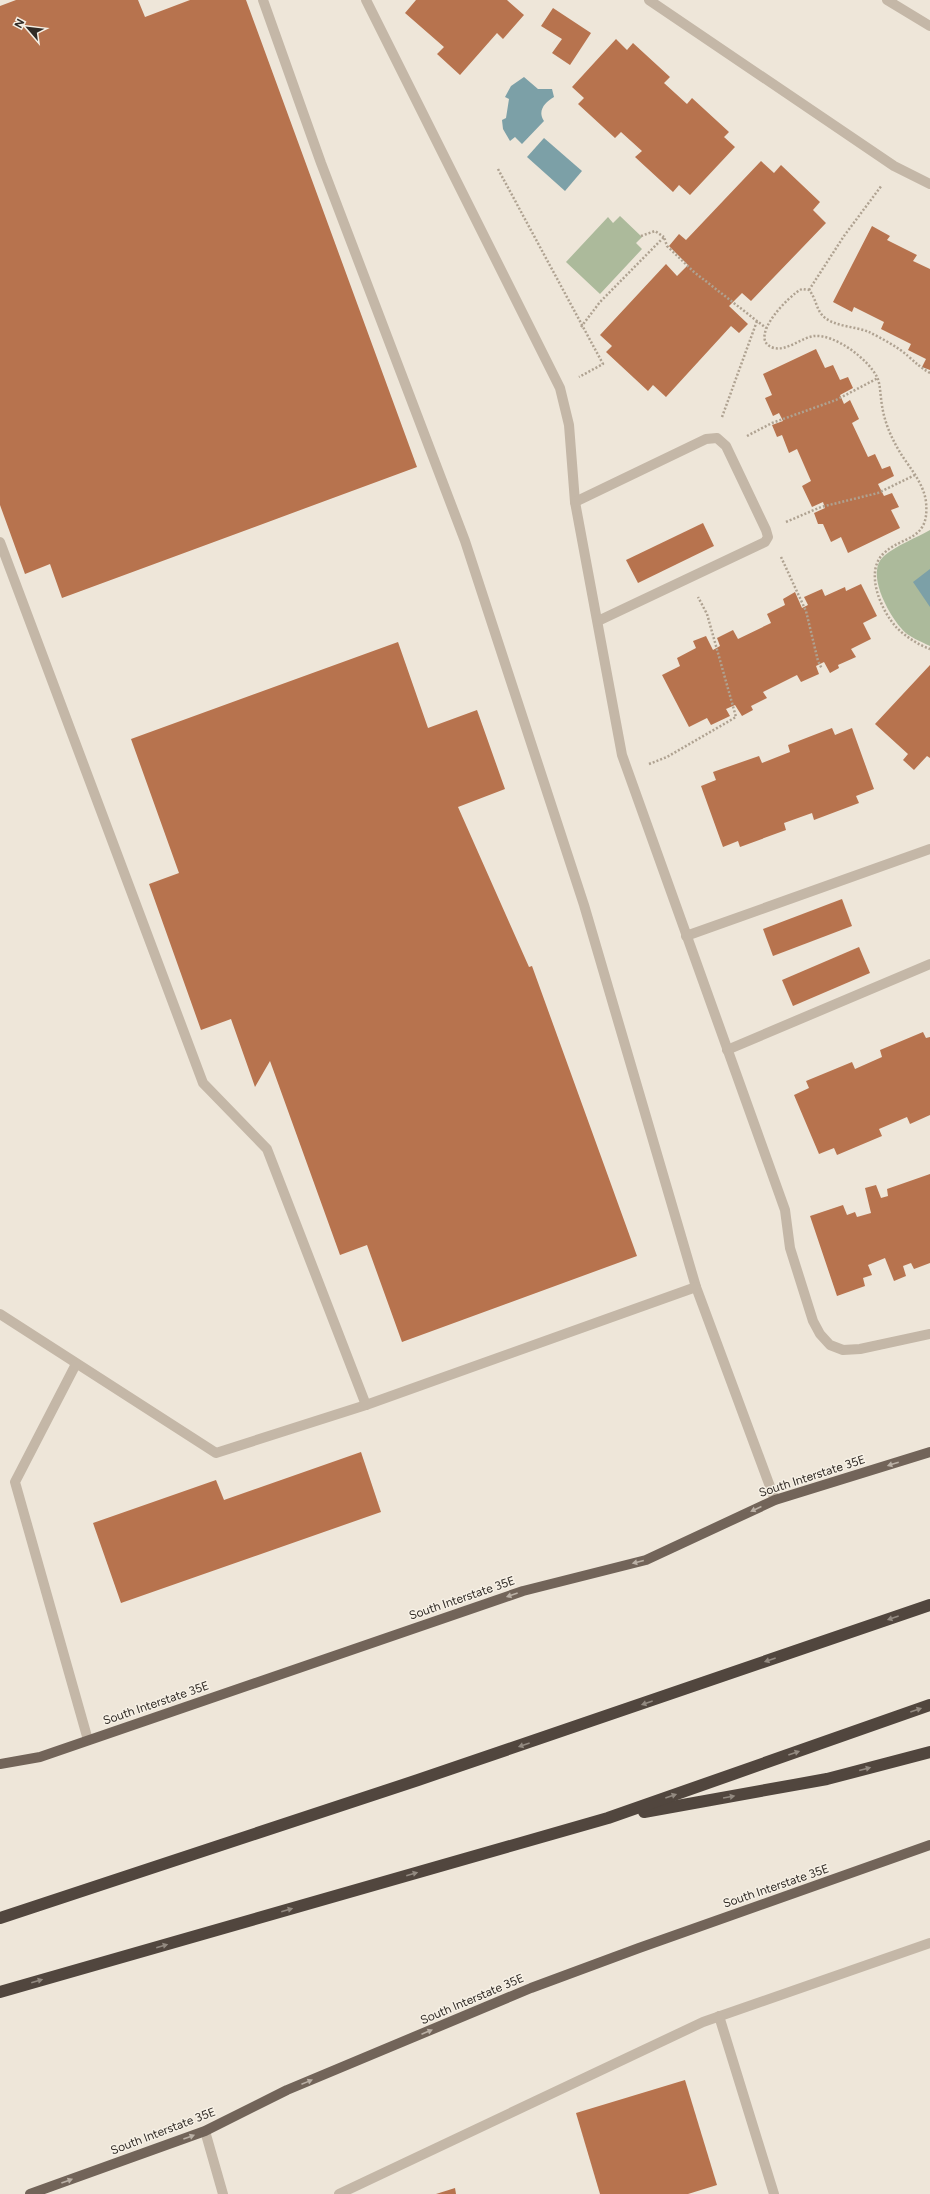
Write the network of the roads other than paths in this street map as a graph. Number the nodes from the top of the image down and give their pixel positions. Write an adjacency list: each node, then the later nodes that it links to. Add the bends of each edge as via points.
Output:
1 (263, 0): 14 (lane, via 321,163 465,541 584,905)
2 (366, 0): 7 (lane, via 560,388 568,425)
3 (649, 0): 6 (lane, via 894,166)
4 (887, 0): 5 (lane)
5 (930, 26)
6 (930, 184)
7 (575, 502): 9 (lane); 9 (lane, via 706,440 717,438 726,446 768,537 765,542)
8 (0, 542): 18 (lane, via 203,1083 267,1149)
9 (598, 621): 11 (lane, via 622,755)
10 (930, 849): 11 (lane)
11 (686, 936): 13 (lane)
12 (930, 964): 13 (lane)
13 (727, 1050): 16 (lane, via 785,1210 790,1248 813,1321 820,1334 830,1345 849,1350)
14 (696, 1287): 18 (lane); 20 (lane)
15 (0, 1314): 17 (lane)
16 (930, 1334)
17 (76, 1364): 18 (lane, via 216,1453); 23 (lane, via 15,1482)
18 (366, 1405)
19 (930, 1452): 20 (main road, South Interstate 35E, one-way to 20)
20 (775, 1500): 23 (main road, South Interstate 35E, one-way to 23, via 646,1560 523,1591)
21 (930, 1605): 28 (highway, one-way to 28, via 448,1771)
22 (930, 1705): 26 (highway, one-way to 22)
23 (88, 1740): 25 (main road, South Interstate 35E, via 40,1757)
24 (930, 1752): 26 (highway, one-way to 24, via 827,1779)
25 (0, 1764)
26 (608, 1818): 30 (highway, one-way to 26)
27 (930, 1845): 32 (main road, South Interstate 35E, one-way to 27, via 287,2090 531,1988)
28 (0, 1918)
29 (930, 1943): 31 (lane)
30 (0, 1992)
31 (719, 2016): 35 (lane); 36 (lane)
32 (205, 2131): 33 (main road, South Interstate 35E, one-way to 32); 34 (lane)
33 (30, 2194)
34 (223, 2194)
35 (339, 2194)
36 (774, 2194)

